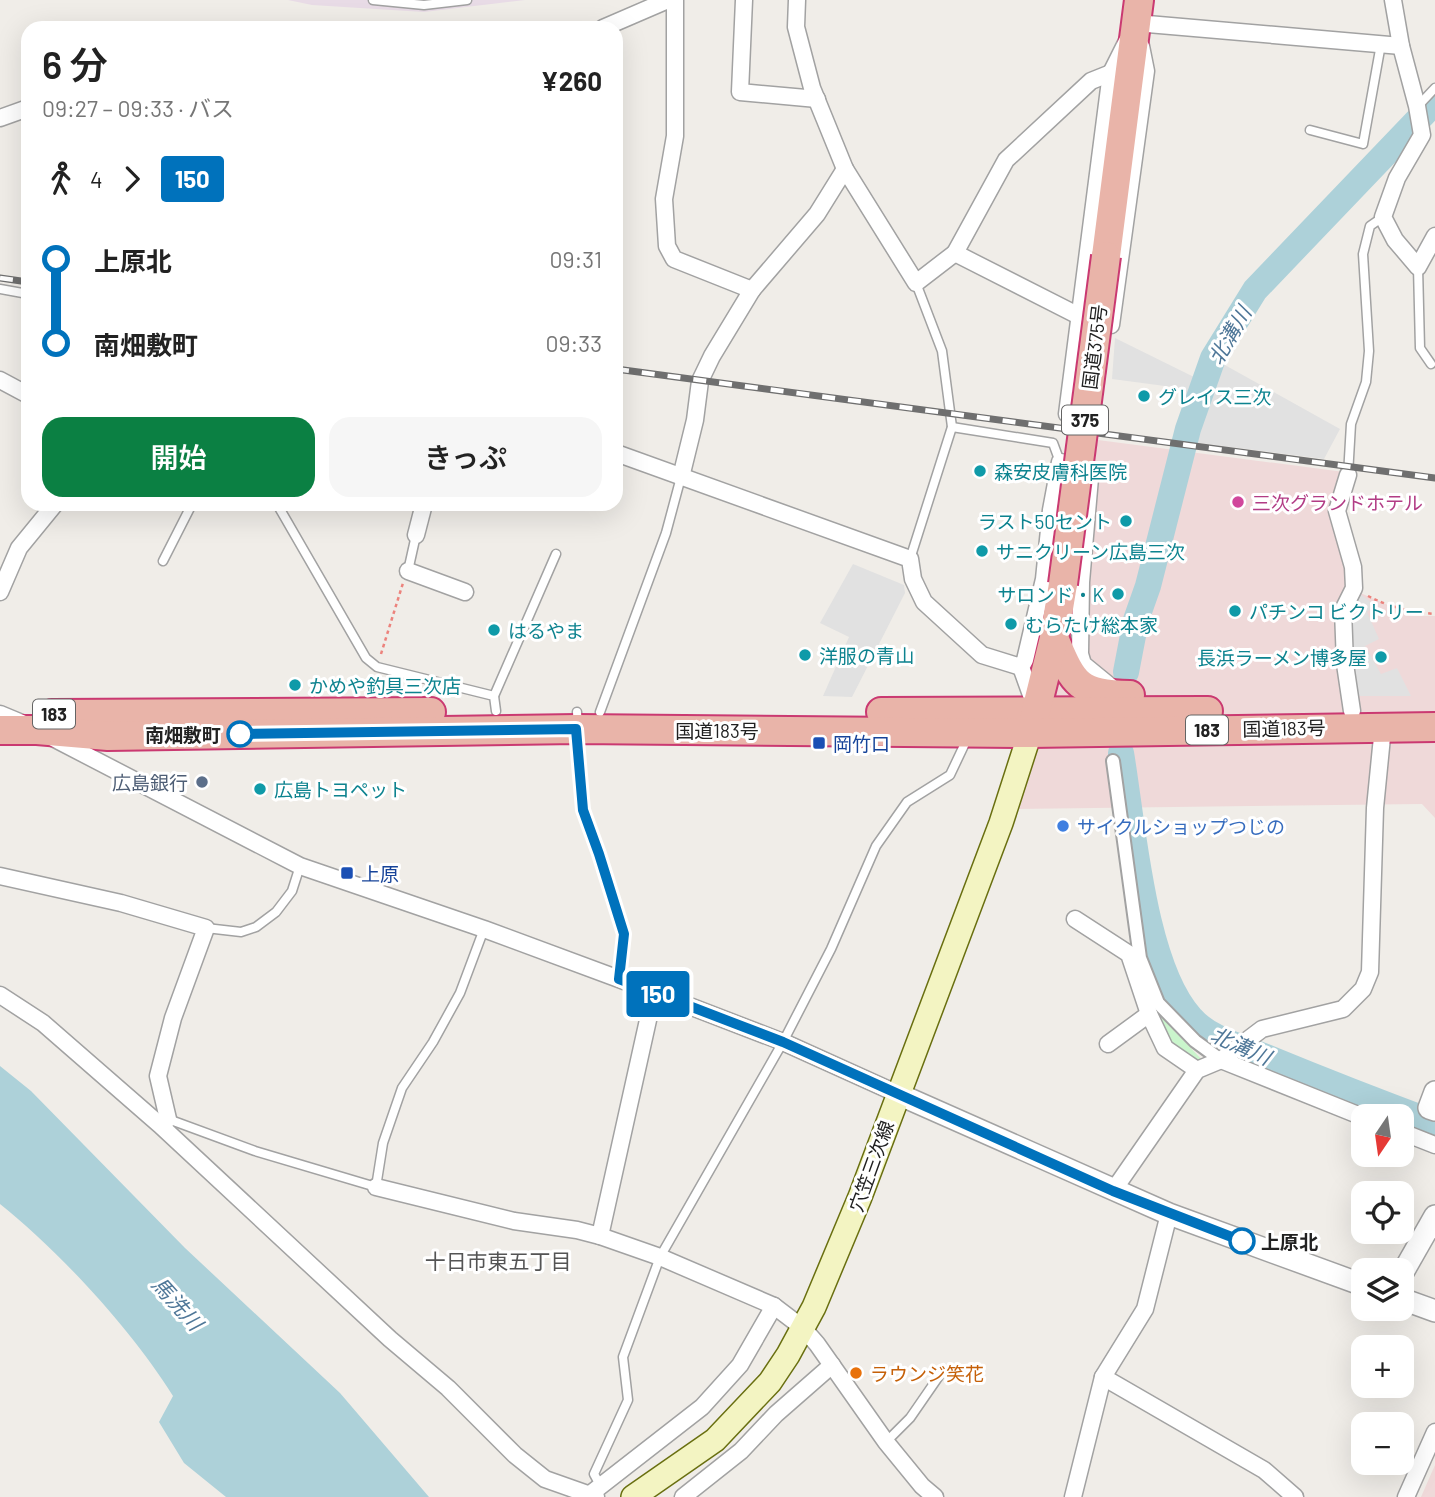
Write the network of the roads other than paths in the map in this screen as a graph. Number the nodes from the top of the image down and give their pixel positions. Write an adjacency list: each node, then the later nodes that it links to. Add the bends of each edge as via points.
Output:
1 (373, 0): 2 (lane, via 425,5)
2 (467, 0)
3 (668, 0): 9 (street)
4 (675, 0): 26 (street, via 675,136 664,199 667,246 674,259)
5 (744, 0): 14 (street, via 740,92)
6 (797, 0): 14 (street, via 796,27)
7 (1393, 0): 11 (street)
8 (1138, 12): 10 (street); 12 (street); 31 (street, via 1146,71); 52 (highway, 国道375号 / 375, bridge)
9 (619, 21)
10 (1381, 44): 11 (street); 18 (lane, via 1363,144)
11 (1401, 46): 15 (street)
12 (1111, 73): 22 (street, via 1091,81 1006,160); 28 (street)
13 (1435, 88): 15 (lane)
14 (817, 99): 19 (street)
15 (1417, 106): 20 (street, via 1422,135 1397,178)
16 (21, 110): 17 (street)
17 (0, 118)
18 (1310, 130)
19 (845, 169): 24 (street); 26 (street, via 817,214)
20 (1384, 216): 23 (street, via 1395,240); 39 (lane, via 1370,226 1363,254 1369,351 1366,382 1351,424)
21 (1435, 236): 23 (street)
22 (955, 253): 24 (street); 28 (street)
23 (1418, 267): 29 (lane, via 1420,348)
24 (916, 284): 36 (lane, via 942,351)
25 (0, 289): 27 (lane)
26 (752, 289): 40 (street, via 700,382)
27 (21, 293)
28 (1081, 317): 30 (street)
29 (1431, 364)
30 (1074, 366): 31 (lane); 34 (street)
31 (1105, 369): 35 (street)
32 (0, 380): 33 (street)
33 (21, 391)
34 (1068, 414)
35 (1098, 418)
36 (952, 427): 38 (lane, via 1053,443); 47 (lane)
37 (623, 456): 40 (street)
38 (1060, 462): 53 (street, via 1044,579); 54 (street, via 1092,459 1080,654 1083,664)
39 (1348, 475): 56 (street, via 1337,511 1353,566 1354,588 1343,610)
40 (681, 477): 47 (street); 60 (lane, via 666,533)
41 (49, 511): 50 (street, via 19,548)
42 (188, 511): 48 (lane)
43 (281, 511): 55 (lane, via 366,658 376,667)
44 (422, 511): 45 (street)
45 (416, 535): 49 (lane)
46 (556, 554): 55 (lane)
47 (910, 559): 53 (street, via 924,602 982,655)
48 (163, 561)
49 (408, 571): 51 (street)
50 (0, 592)
51 (465, 592)
52 (1054, 639): 54 (highway, via 1071,677 1100,694); 61 (highway, 国道375号 / 375)
53 (1021, 667): 61 (street)
54 (1121, 695): 58 (highway, via 1142,696)
55 (495, 704): 59 (highway, 国道183号 / 183); 60 (highway, 国道183号 / 183)
56 (1352, 710): 57 (highway, 国道183号 / 183); 58 (highway, 国道183号 / 183)
57 (1435, 710)
58 (1193, 711): 61 (highway, 国道183号 / 183)
59 (0, 714): 65 (street)
60 (584, 718): 61 (highway, 国道183号 / 183); 66 (highway, 国道183号 / 183); 67 (highway, 国道183号 / 183); 75 (lane, via 583,810 624,934)
61 (1034, 722): 62 (highway, 国道183号 / 183); 66 (highway, 国道183号 / 183); 84 (main road, 穴笠三次線)
62 (1383, 727): 63 (highway, 国道183号 / 183); 81 (street, via 1375,808 1370,972 1363,989 1343,1009 1262,1029)
63 (1435, 727)
64 (0, 730): 65 (highway, 国道183号 / 183)
65 (37, 730): 67 (highway, 国道183号 / 183); 69 (street)
66 (971, 732): 79 (lane, via 950,775 906,802 876,846 831,950)
67 (125, 735): 69 (street, via 113,751)
68 (1112, 761): 81 (street, via 1140,958 1158,1003)
69 (112, 769): 70 (street)
70 (300, 866): 73 (lane, via 292,891 276,912 256,927 241,932); 74 (street)
71 (0, 876): 73 (street)
72 (1075, 919): 78 (street, via 1129,954)
73 (206, 928): 87 (street, via 173,1018 158,1076)
74 (484, 929): 75 (street); 90 (lane, via 460,993 402,1088 383,1143)
75 (619, 979): 76 (street)
76 (654, 993): 79 (street); 94 (street)
77 (0, 995): 87 (street, via 43,1023)
78 (1149, 1014): 80 (street); 82 (street, via 1166,1048)
79 (783, 1042): 84 (street); 95 (lane)
80 (1108, 1044)
81 (1221, 1060): 82 (street); 86 (street)
82 (1197, 1070): 91 (street)
83 (1435, 1092): 85 (street, via 1429,1108)
84 (898, 1094): 91 (street); 101 (main road, 穴笠三次線, via 828,1277)
85 (1435, 1110)
86 (1351, 1112)
87 (164, 1122): 90 (lane); 107 (street, via 515,1454 545,1479)
88 (1414, 1137): 89 (street)
89 (1435, 1145)
90 (376, 1187): 94 (street, via 514,1221)
91 (1113, 1191): 92 (street)
92 (1169, 1214): 97 (street); 104 (street, via 1145,1309)
93 (1435, 1216): 96 (street)
94 (600, 1236): 95 (street)
95 (660, 1257): 99 (street); 107 (lane, via 623,1357 628,1400 594,1474)
96 (1411, 1258)
97 (1351, 1281)
98 (1414, 1303): 100 (street)
99 (774, 1306): 101 (street); 107 (street, via 740,1365 702,1407)
100 (1435, 1311)
101 (803, 1328): 102 (street); 108 (main road, 穴笠三次線, via 770,1382 716,1440)
102 (832, 1365): 106 (street); 109 (street, via 741,1451)
103 (939, 1376): 106 (lane)
104 (1102, 1377): 111 (street); 112 (street, via 1264,1470)
105 (1435, 1432): 113 (street)
106 (886, 1443): 110 (street)
107 (595, 1492)
108 (633, 1497)
109 (683, 1497)
110 (935, 1497)
111 (1073, 1497)
112 (1295, 1497)
113 (1406, 1497)

